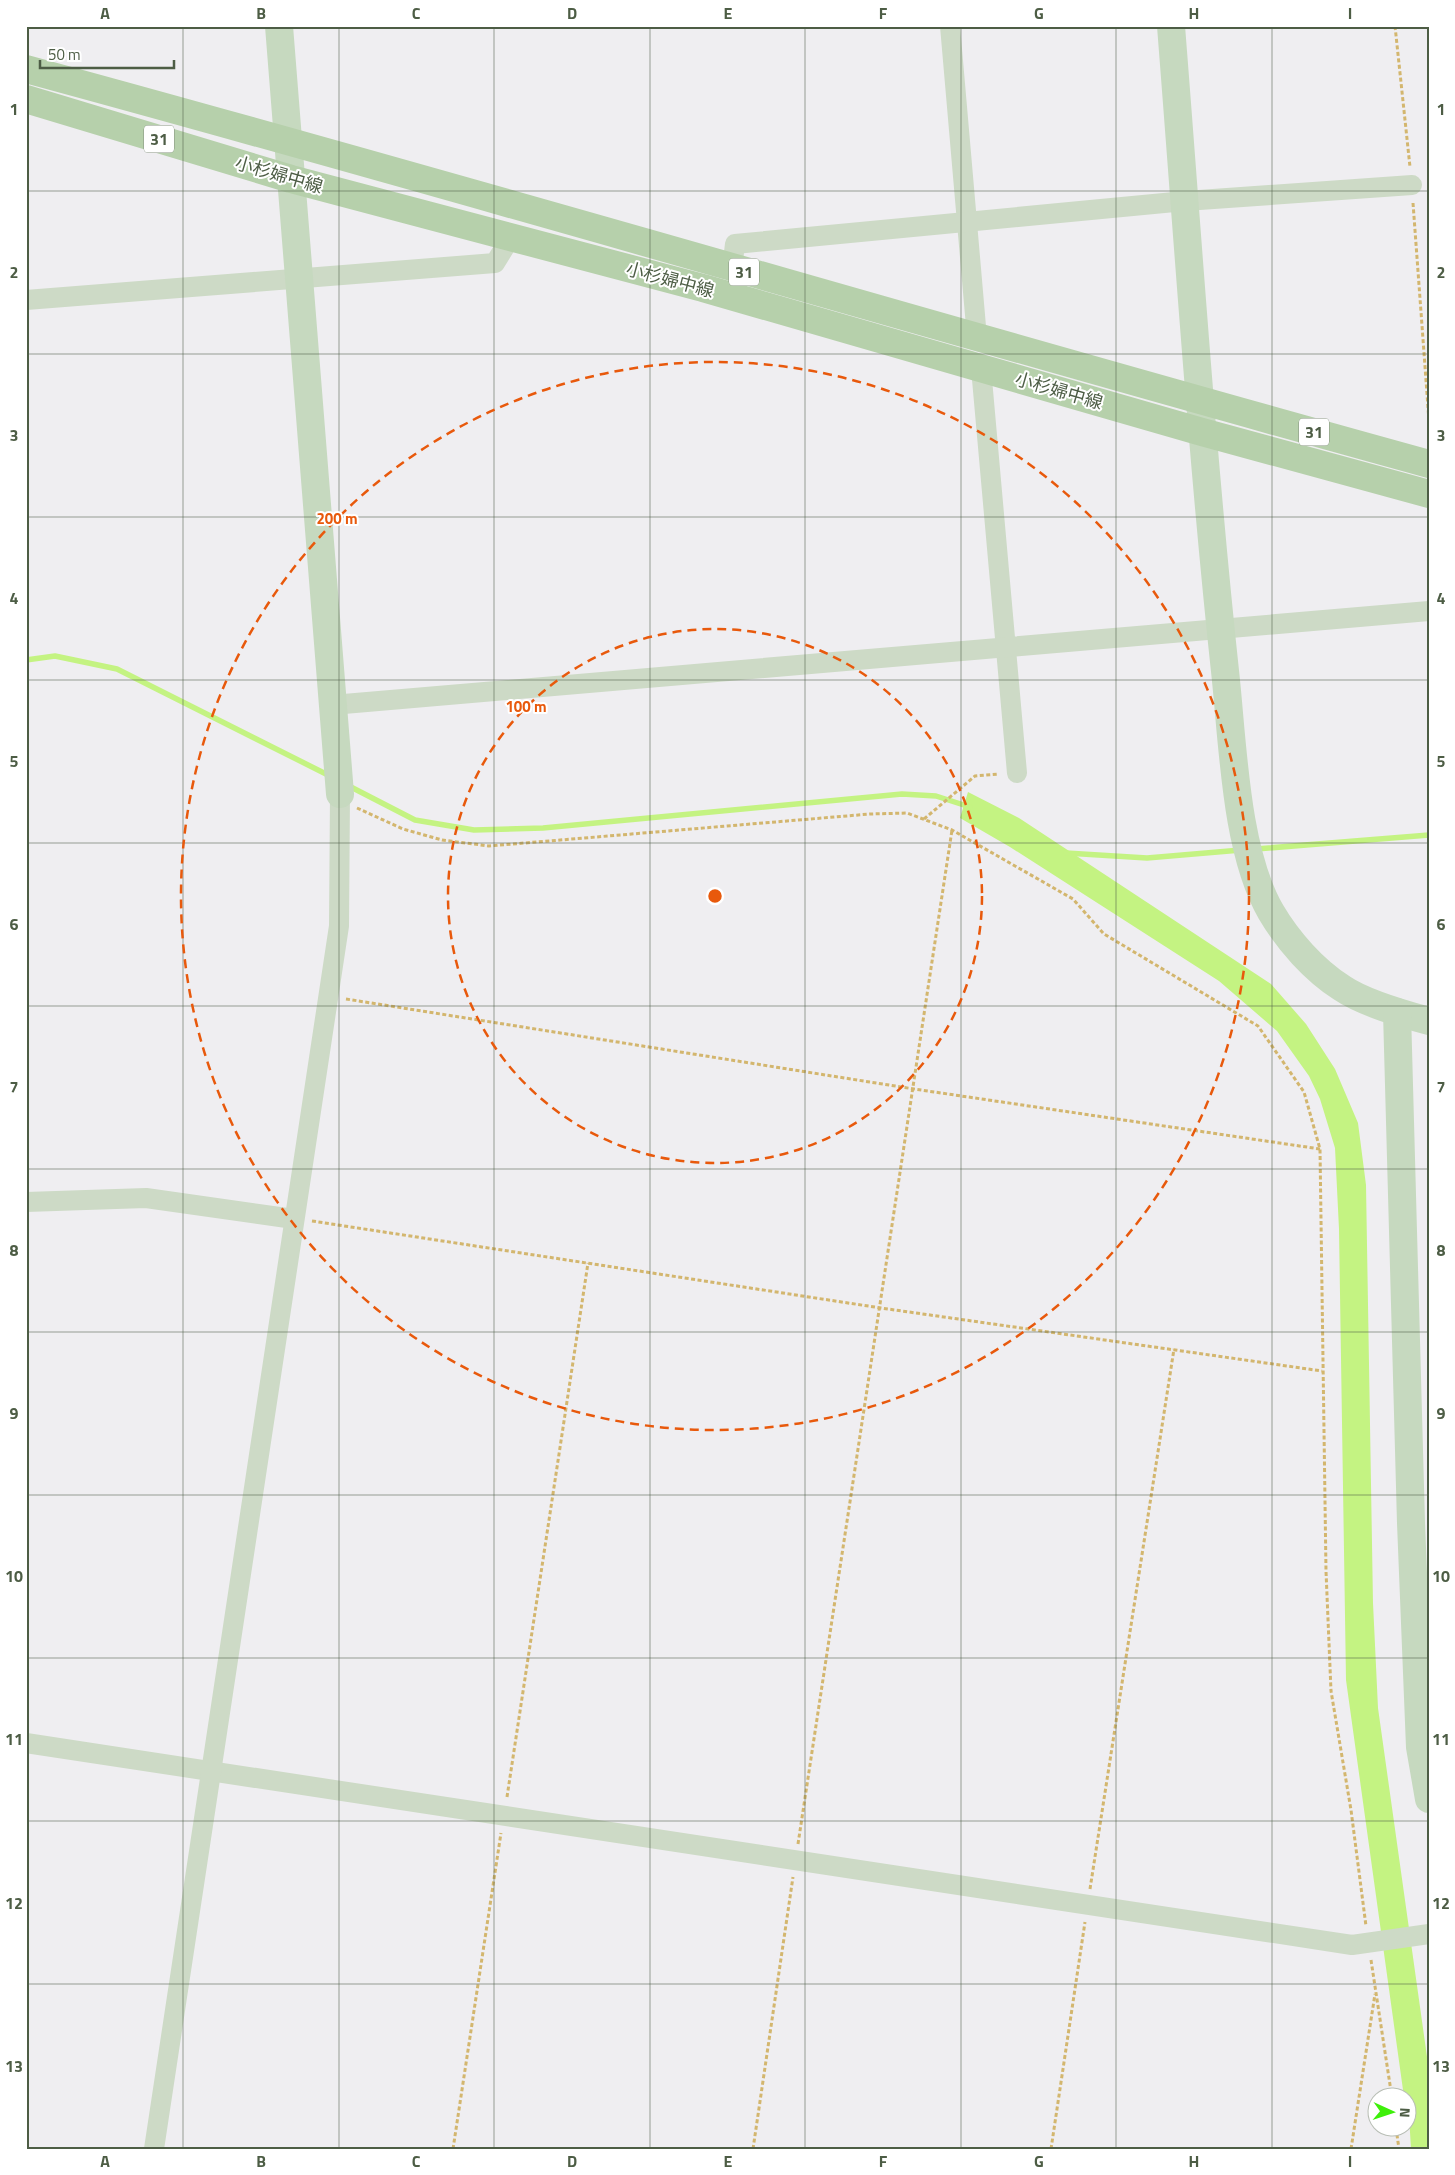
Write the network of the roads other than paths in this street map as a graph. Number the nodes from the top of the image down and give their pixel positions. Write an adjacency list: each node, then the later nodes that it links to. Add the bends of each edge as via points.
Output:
1 (279, 26): 6 (street)
2 (950, 26): 10 (street)
3 (1171, 26): 9 (street)
4 (26, 69): 6 (main road, 小杉婦中線 / 31)
5 (26, 99): 7 (main road, 小杉婦中線 / 31)
6 (288, 140): 7 (street); 12 (main road, 小杉婦中線 / 31)
7 (291, 179): 11 (main road, 小杉婦中線 / 31); 13 (street)
8 (1412, 185): 9 (street)
9 (1185, 201): 10 (street); 17 (street)
10 (967, 220): 12 (street, via 735,244); 15 (street)
11 (511, 238): 13 (street, via 495,263); 16 (main road, 小杉婦中線 / 31, via 703,288)
12 (732, 269): 15 (main road, 小杉婦中線 / 31)
13 (298, 279): 14 (street); 24 (street)
14 (26, 300)
15 (976, 338): 17 (main road, 小杉婦中線 / 31)
16 (981, 368): 18 (main road, 小杉婦中線 / 31); 23 (street)
17 (1200, 401): 18 (street); 19 (main road, 小杉婦中線 / 31)
18 (1202, 432): 20 (main road, 小杉婦中線 / 31); 22 (street)
19 (1429, 464)
20 (1429, 494)
21 (1429, 611): 22 (street)
22 (1221, 628): 23 (street); 27 (street, via 1240,816 1252,866 1271,912 1307,960 1343,989)
23 (1005, 647): 24 (street); 25 (street)
24 (332, 705): 26 (street)
25 (1017, 773)
26 (340, 797): 30 (street, via 339,926)
27 (1397, 1012): 28 (street); 33 (street, via 1420,1727)
28 (1429, 1021)
29 (26, 1202): 30 (street, via 146,1198)
30 (294, 1219): 32 (street)
31 (26, 1743): 32 (street)
32 (212, 1770): 34 (street, via 1352,1945); 35 (street)
33 (1429, 1799)
34 (1421, 1935)
35 (154, 2149)

